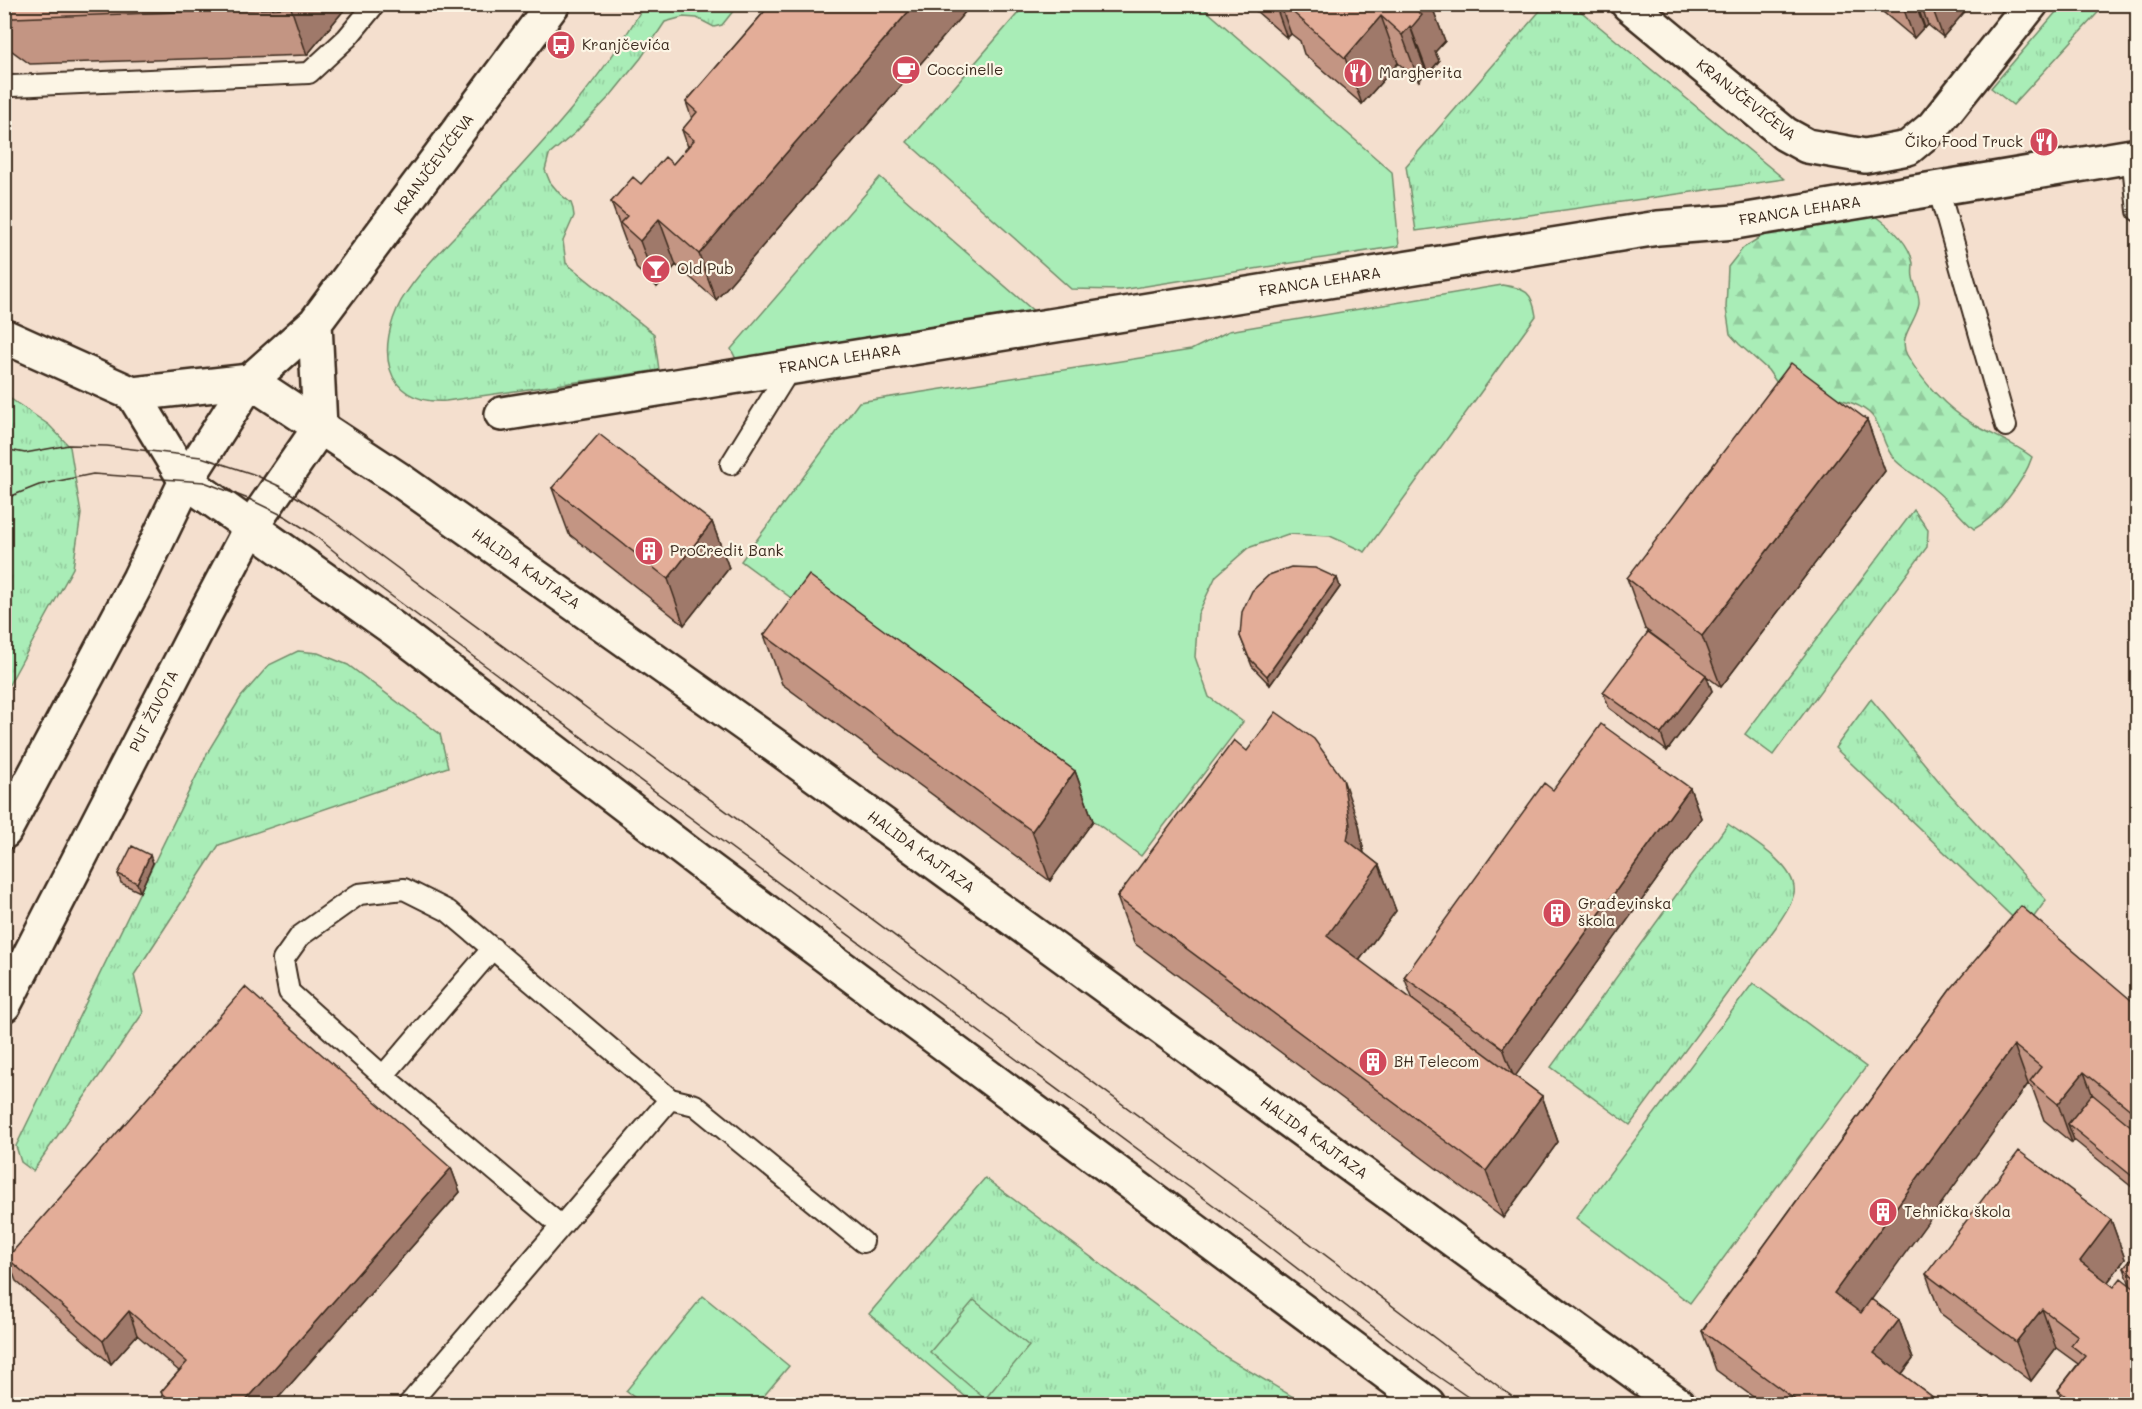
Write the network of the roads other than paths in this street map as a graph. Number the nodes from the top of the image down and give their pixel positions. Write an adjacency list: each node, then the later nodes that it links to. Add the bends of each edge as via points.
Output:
1 (375, 4): 5 (lane, via 347,38 309,73)
2 (553, 4): 10 (street, KRANJČEVIĆEVA)
3 (1628, 4): 6 (street, KRANJČEVIĆEVA, via 1785,134 1807,146 1865,156)
4 (2031, 4): 6 (street, KRANJČEVIĆEVA, via 1933,127)
5 (12, 86)
6 (1908, 148): 8 (street)
7 (2135, 155): 8 (street, FRANCA LEHARA); 9 (lane)
8 (1938, 188): 12 (street, FRANCA LEHARA, via 1735,222 1658,228); 16 (lane)
9 (2138, 211)
10 (315, 323): 13 (street, KRANJČEVIĆEVA); 17 (street)
11 (4, 336): 14 (street)
12 (791, 367): 15 (street, FRANCA LEHARA); 18 (lane)
13 (250, 381): 14 (street); 17 (street, HALIDA KAJTAZA); 19 (street)
14 (133, 394): 19 (street)
15 (502, 414)
16 (2006, 426)
17 (320, 427): 20 (street, PUT ŽIVOTA); 30 (street, HALIDA KAJTAZA, via 781,750)
18 (731, 464)
19 (186, 480): 20 (street); 21 (street)
20 (251, 527): 23 (street, PUT ŽIVOTA); 29 (street, via 394,629)
21 (4, 832)
22 (493, 948): 24 (lane); 24 (lane, via 448,911 404,889 359,894 300,936 283,960 290,992); 25 (lane)
23 (4, 1005)
24 (382, 1076): 26 (lane)
25 (670, 1099): 26 (lane); 27 (lane, via 695,1105)
26 (561, 1227): 28 (lane)
27 (863, 1242)
28 (409, 1404)
29 (1428, 1404)
30 (1678, 1404)

